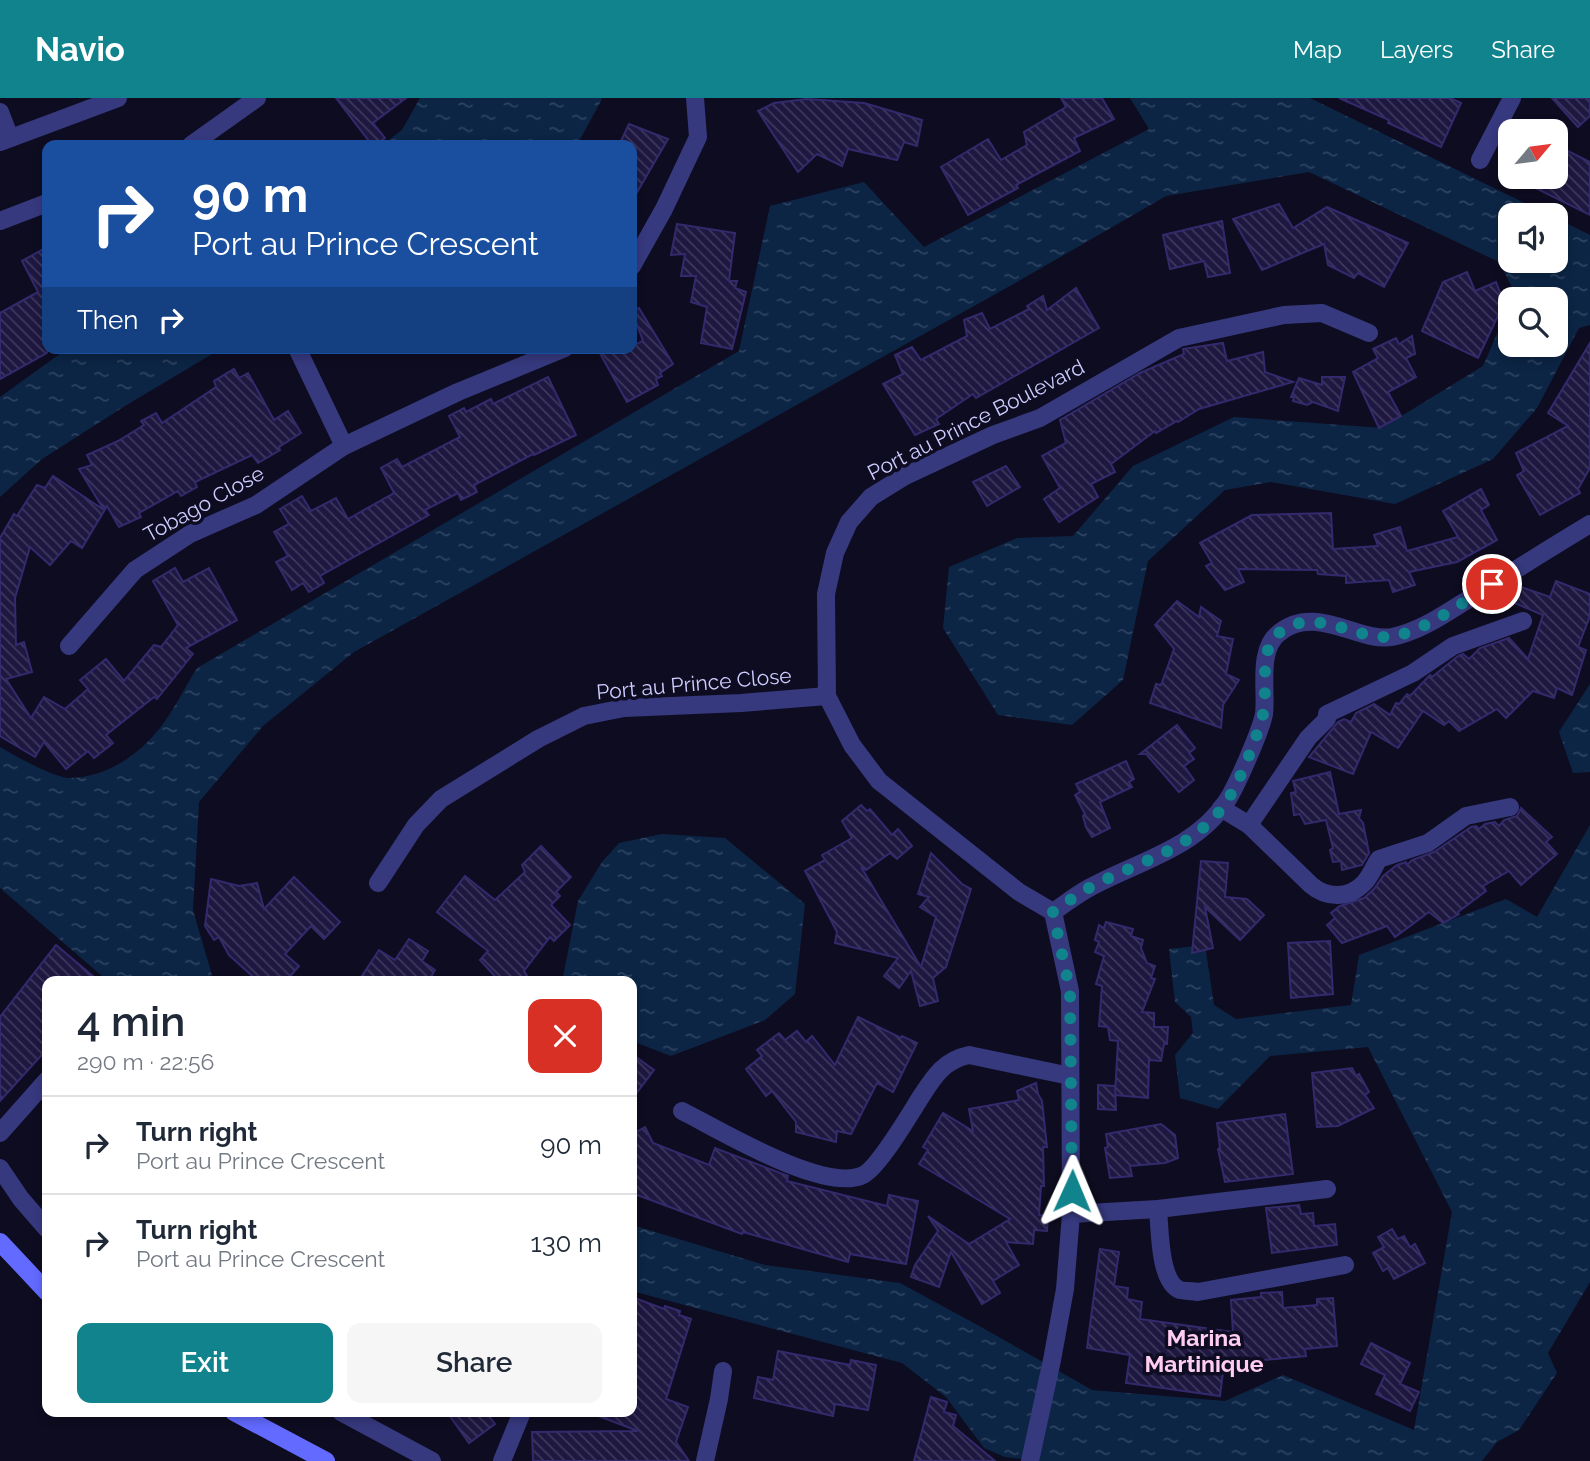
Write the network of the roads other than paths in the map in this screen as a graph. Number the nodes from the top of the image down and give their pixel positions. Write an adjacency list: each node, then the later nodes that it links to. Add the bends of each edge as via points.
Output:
1 (118, 98): 6 (street)
2 (257, 98): 7 (street)
3 (695, 98): 11 (street, via 698,136)
4 (1512, 98): 8 (street)
5 (0, 112): 6 (street)
6 (5, 140)
7 (198, 140)
8 (1480, 160)
9 (42, 205): 10 (street)
10 (0, 221)
11 (637, 257)
12 (1369, 333): 19 (street, Port au Prince Boulevard, via 1322,313 1284,314 1180,338 1040,418 905,475 871,497 849,522 835,553 826,594)
13 (300, 354): 15 (street)
14 (550, 354): 15 (street, Tobago Close)
15 (344, 446): 18 (street, Tobago Close, via 256,505 190,534 135,570)
16 (1590, 524): 21 (street, via 1425,625 1391,637 1325,623 1303,623 1281,631 1269,650 1264,715)
17 (1522, 621): 22 (street, via 1453,646 1413,673 1327,714)
18 (69, 646)
19 (827, 696): 23 (street, Port au Prince Close, via 624,708 584,716 441,799 416,825); 24 (street, Port au Prince Boulevard, via 852,745 878,781 1019,892)
20 (1510, 807): 22 (street, via 1466,816 1427,843 1379,859 1363,884 1330,896 1311,886)
21 (1221, 808): 22 (street); 24 (street, via 1206,827 1150,860 1088,888)
22 (1249, 825)
23 (377, 883)
24 (1053, 912): 25 (street, via 1070,991)
25 (1070, 1076): 27 (street, via 969,1055 957,1058 933,1079 877,1163 862,1176 851,1178 822,1177 775,1160); 32 (street)
26 (42, 1086): 28 (street)
27 (682, 1111)
28 (0, 1133)
29 (0, 1168): 33 (street)
30 (1327, 1189): 31 (street)
31 (1158, 1209): 32 (street); 35 (street, via 1165,1271 1179,1290 1198,1292)
32 (1071, 1214): 45 (street, via 1065,1289)
33 (42, 1223)
34 (0, 1242): 36 (street)
35 (1345, 1265)
36 (42, 1287)
37 (723, 1371): 44 (street)
38 (243, 1417): 41 (street)
39 (350, 1417): 42 (street)
40 (520, 1417): 43 (street)
41 (326, 1461)
42 (432, 1461)
43 (502, 1461)
44 (705, 1461)
45 (1030, 1461)

